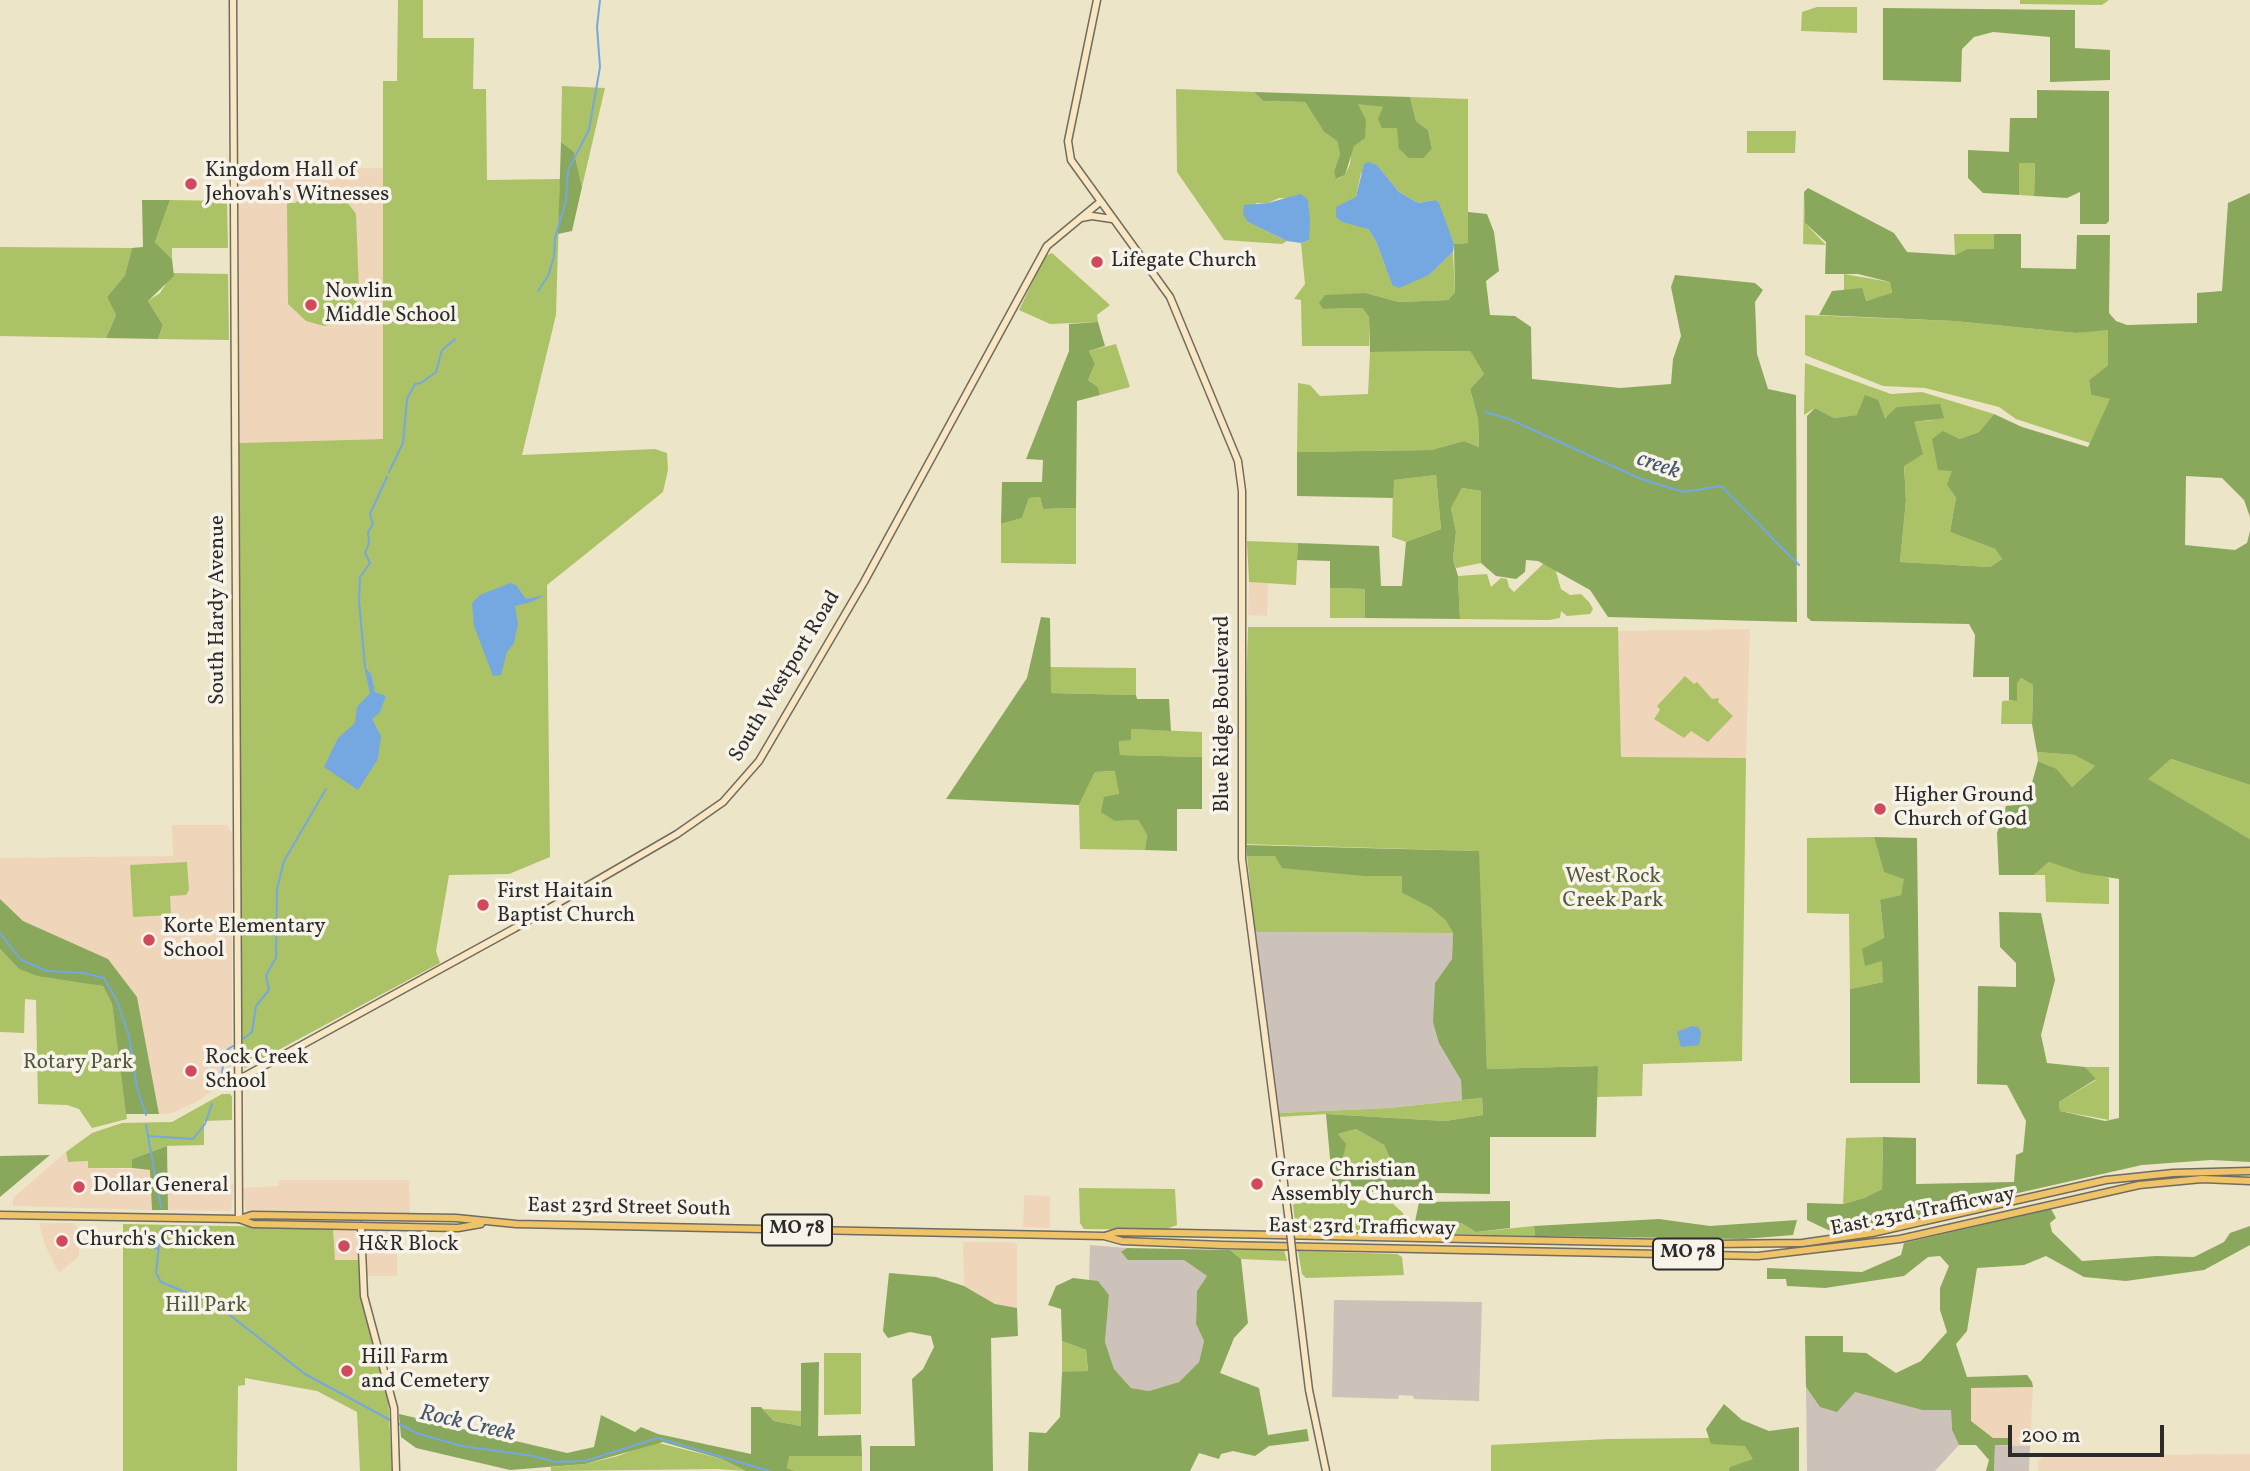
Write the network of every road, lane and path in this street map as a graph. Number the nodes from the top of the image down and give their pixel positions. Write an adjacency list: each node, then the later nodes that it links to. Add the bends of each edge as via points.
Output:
1 (233, 0): 6 (street, South Hardy Avenue)
2 (1097, 0): 3 (street, Blue Ridge Boulevard, via 1068,141 1074,167)
3 (1100, 202): 4 (street, South Westport Road); 5 (street, Blue Ridge Boulevard)
4 (1079, 218): 5 (street); 6 (street, South Westport Road, via 1047,246 864,582 758,761 723,802 677,835 527,921)
5 (1113, 220): 17 (street, Blue Ridge Boulevard, bridge, via 1170,297 1238,461 1242,491 1242,859 1309,1390)
6 (238, 1080): 10 (street, South Hardy Avenue)
7 (2250, 1171): 13 (main road, East 23rd Trafficway / MO 78, via 2105,1180 1872,1233 1802,1243)
8 (2250, 1181): 15 (main road, East 23rd Trafficway / MO 78, via 2202,1179 2139,1185 1900,1239 1758,1256)
9 (0, 1215): 10 (main road, East 23rd Street South / MO 78)
10 (239, 1219): 11 (main road, East 23rd Street South / MO 78, via 252,1215 456,1218); 12 (main road, East 23rd Street South / MO 78, via 253,1224)
11 (490, 1223): 12 (main road, East 23rd Street South / MO 78, via 458,1228); 14 (main road, East 23rd Street South / MO 78)
12 (361, 1226): 16 (street, via 364,1296 394,1408)
13 (1223, 1235): 14 (main road, East 23rd Street South / MO 78, via 1117,1232)
14 (1104, 1236): 15 (main road, East 23rd Street South / MO 78, via 1122,1241)
15 (1222, 1245)
16 (396, 1471)
17 (1326, 1471)

